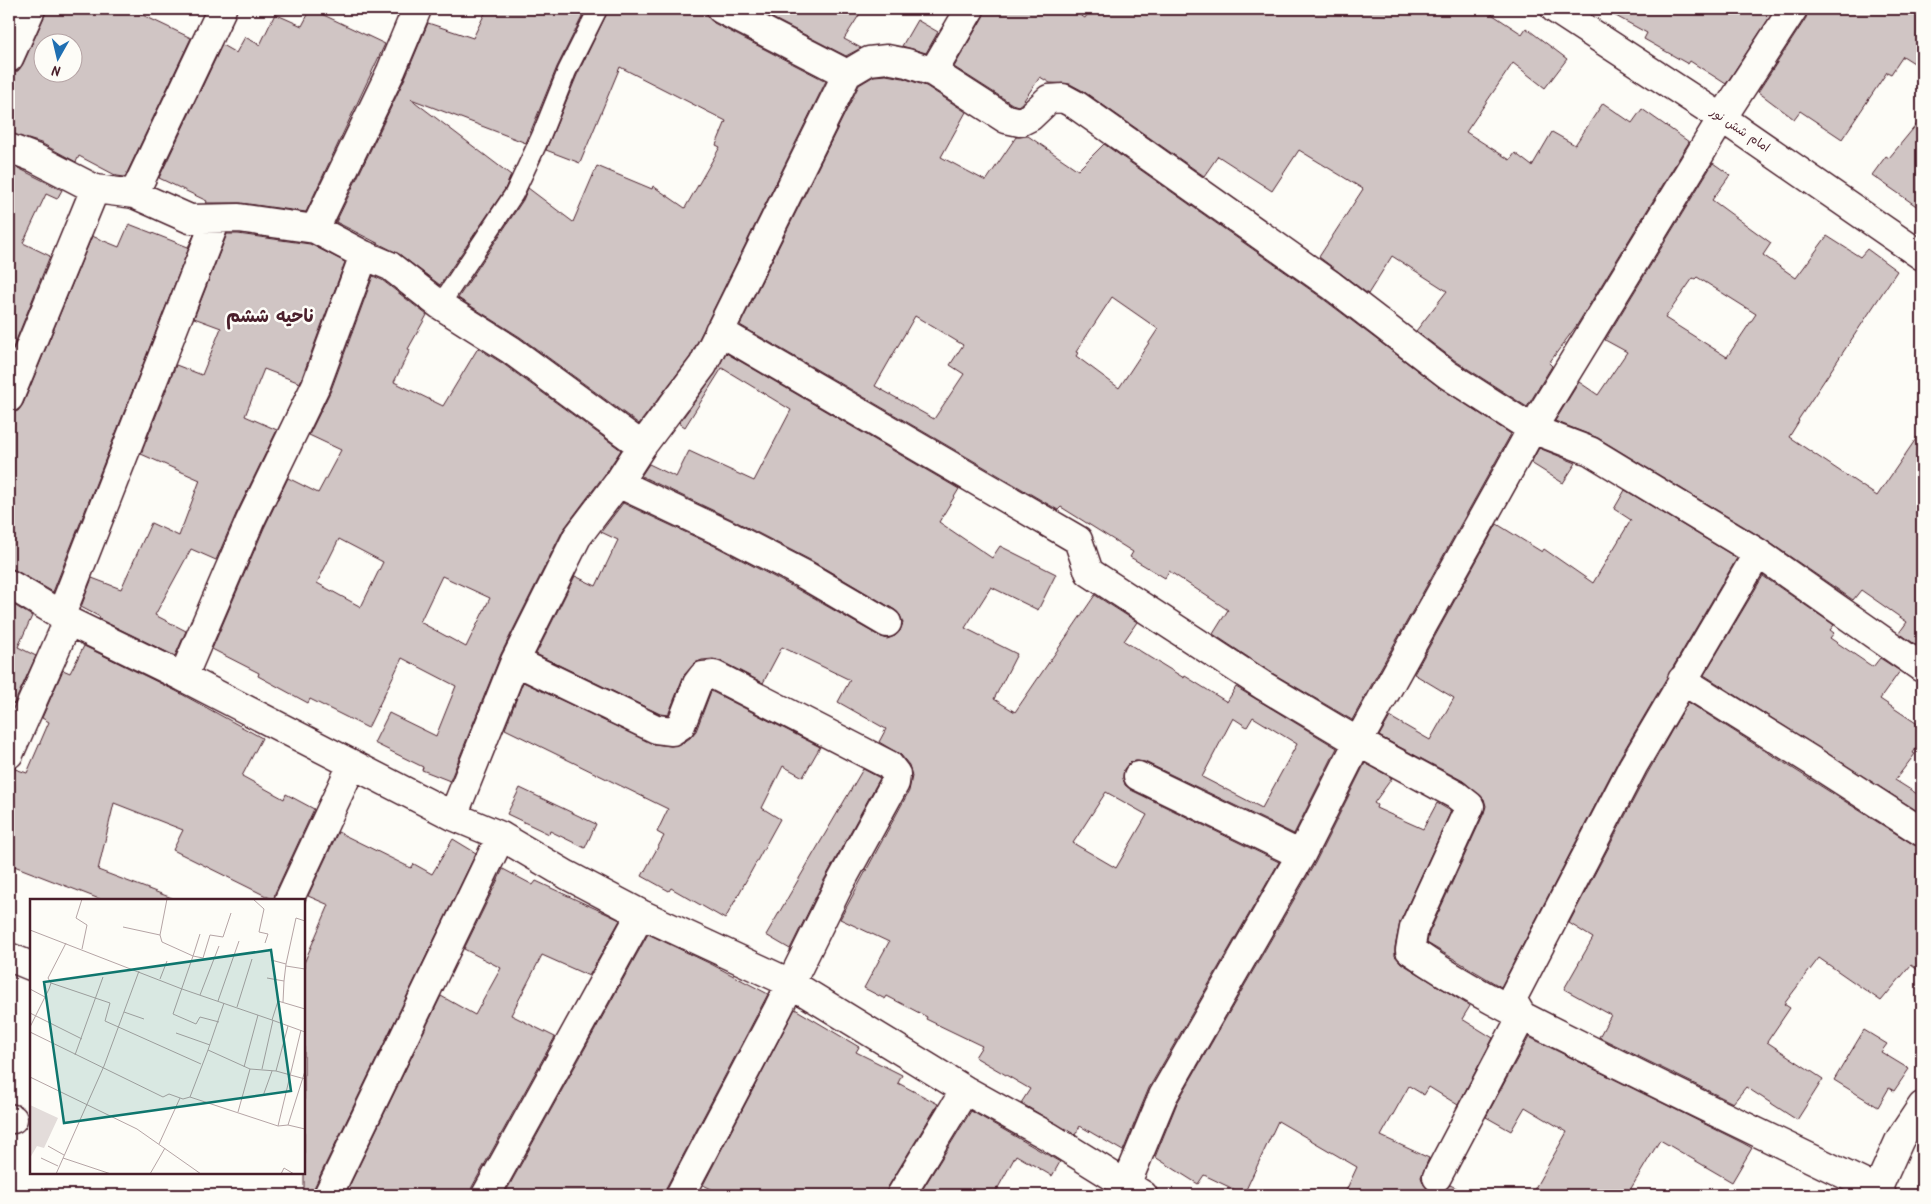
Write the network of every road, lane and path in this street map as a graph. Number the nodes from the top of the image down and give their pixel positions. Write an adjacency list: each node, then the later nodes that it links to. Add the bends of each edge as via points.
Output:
1 (31, 9): 9 (street)
2 (222, 9): 15 (street)
3 (417, 9): 17 (street)
4 (598, 9): 20 (lane, via 567,71 542,136 514,194)
5 (721, 9): 11 (street)
6 (970, 9): 10 (street)
7 (1555, 9): 12 (street, امام شش نور)
8 (1793, 9): 12 (street)
9 (9, 58)
10 (933, 72): 11 (street, via 887,59 869,61); 23 (street, via 1006,119 1020,122 1049,99 1063,98 1076,105 1331,285 1448,375)
11 (847, 74): 21 (street)
12 (1722, 118): 19 (street, امام شش نور); 23 (street)
13 (9, 148): 14 (street)
14 (95, 189): 15 (street); 22 (street)
15 (134, 194): 16 (street, via 190,219)
16 (216, 220): 17 (street, via 239,218); 28 (street)
17 (315, 230): 18 (street)
18 (364, 255): 20 (street, via 390,266); 32 (street, via 316,385 250,521)
19 (1922, 256)
20 (440, 305): 24 (street, via 511,350)
21 (719, 332): 24 (street, via 703,365); 34 (street, via 1078,540 1089,572 1264,686)
22 (9, 398)
23 (1532, 429): 26 (street, via 1590,451); 34 (street)
24 (642, 446): 25 (street)
25 (618, 483): 29 (street, via 724,532); 30 (street, via 577,537)
26 (1758, 553): 31 (street); 33 (street)
27 (9, 584): 28 (street)
28 (64, 618): 32 (street); 35 (street)
29 (887, 622)
30 (515, 661): 38 (street); 46 (street, via 656,729 672,731 681,725 697,684 703,676 714,675 889,765 896,774 894,783)
31 (1922, 668)
32 (183, 677): 36 (street)
33 (1682, 680): 39 (street); 47 (street, via 1633,766 1512,999)
34 (1358, 742): 41 (street); 47 (street, via 1456,795 1470,806 1414,928 1410,950)
35 (9, 754)
36 (352, 765): 38 (street); 42 (street)
37 (1138, 776): 41 (street)
38 (453, 816): 40 (street)
39 (1922, 832)
40 (501, 836): 43 (street); 53 (street)
41 (1301, 855): 51 (street, via 1163,1096)
42 (289, 899)
43 (642, 914): 46 (street); 54 (street)
44 (9, 957): 45 (street)
45 (30, 966)
46 (790, 983): 48 (street); 55 (street)
47 (1522, 1016): 50 (street); 52 (street)
48 (965, 1090): 51 (street, via 1048,1136); 56 (street)
49 (1922, 1106): 52 (street, via 1900,1139)
50 (1437, 1177)
51 (1134, 1190)
52 (1880, 1193)
53 (328, 1195)
54 (486, 1195)
55 (680, 1195)
56 (901, 1195)

